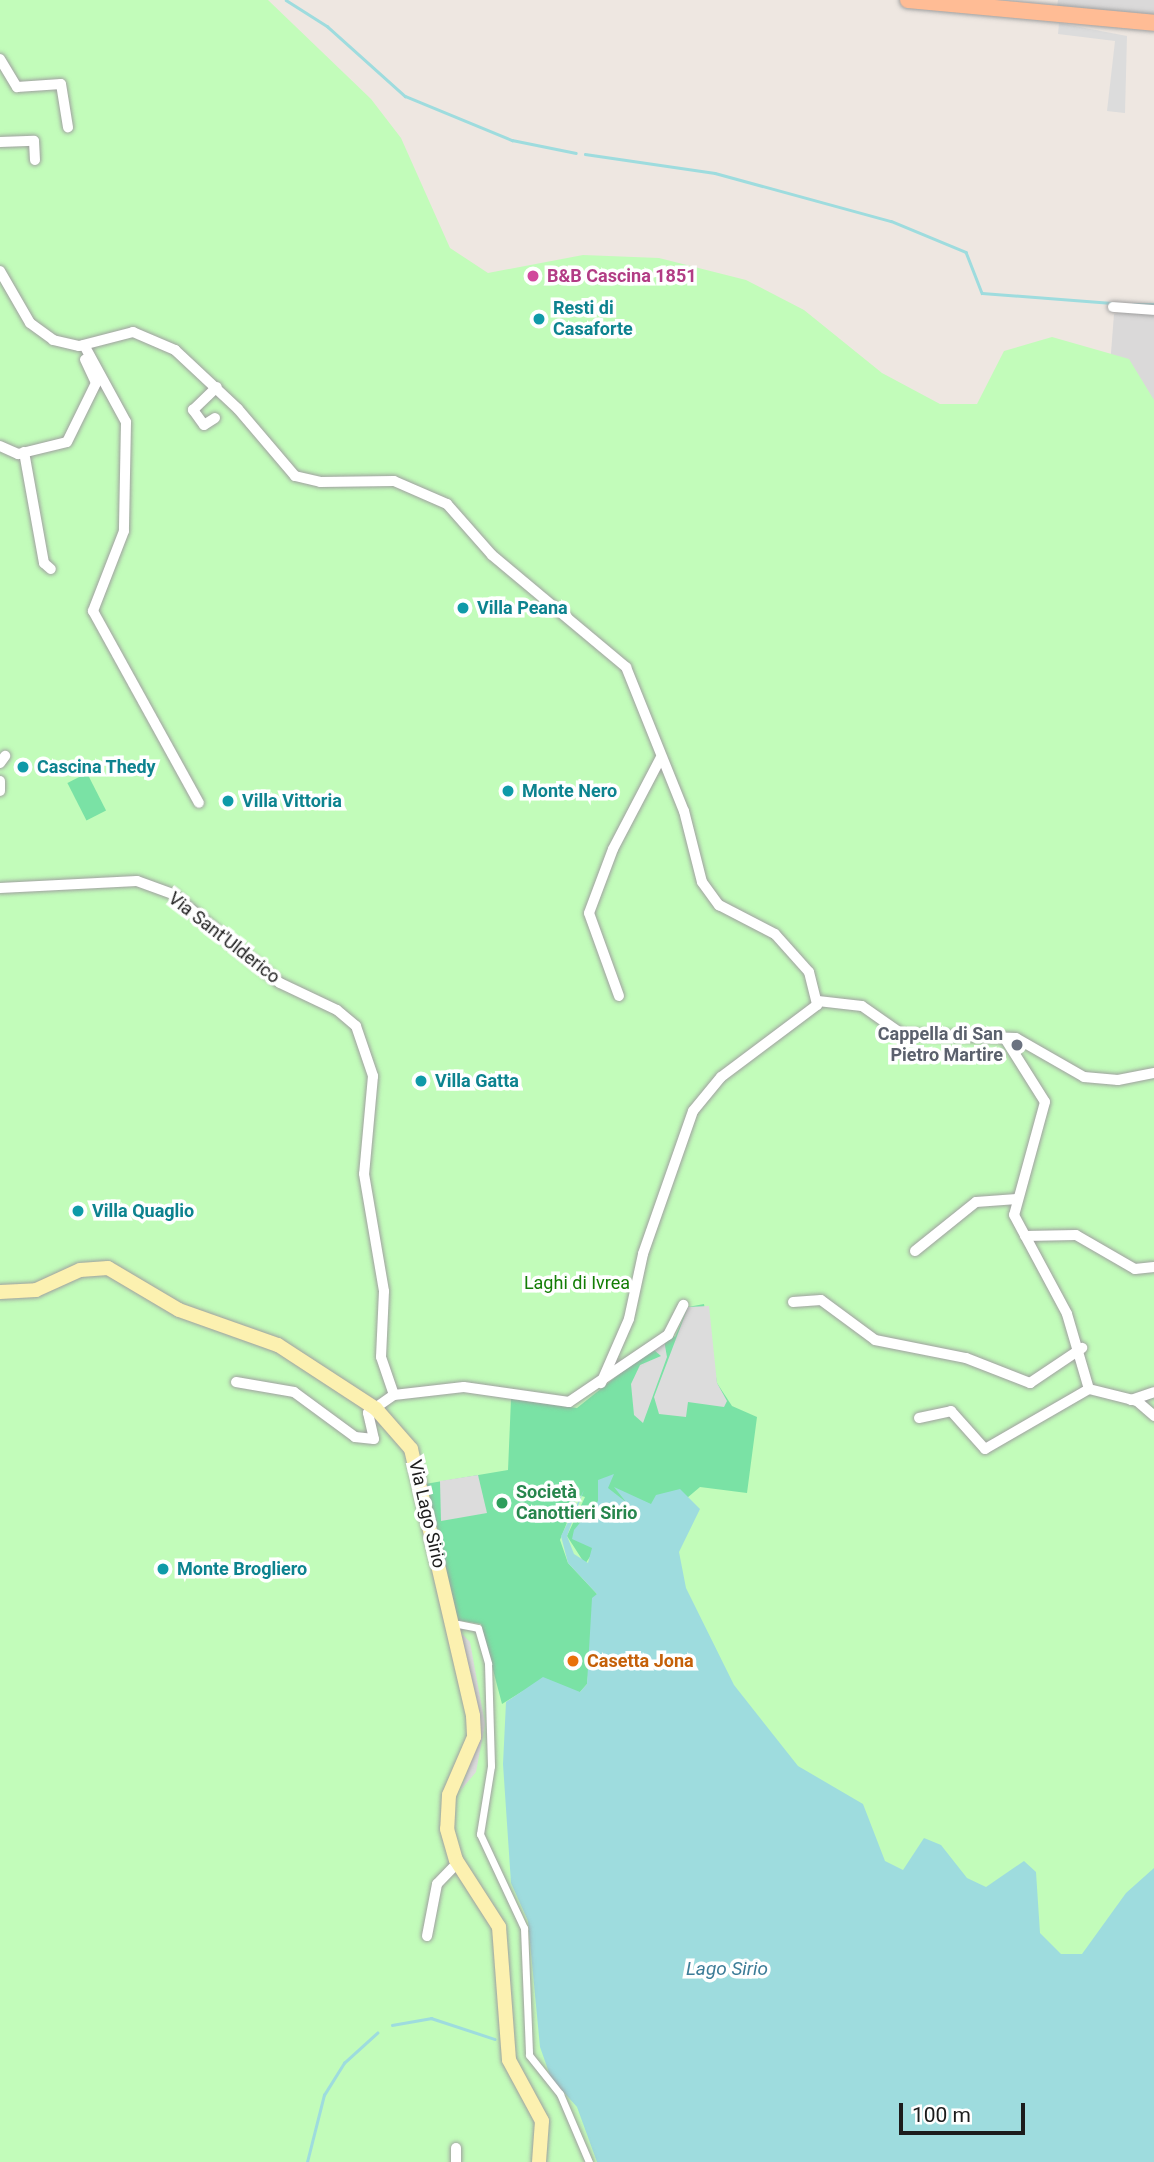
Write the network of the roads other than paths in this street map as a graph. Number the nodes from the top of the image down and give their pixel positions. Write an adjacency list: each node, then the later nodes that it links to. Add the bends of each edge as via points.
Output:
1 (908, 0): 2 (main road)
2 (1049, 7): 3 (main road)
3 (1154, 23)
4 (0, 59): 5 (street, via 17,87 61,84)
5 (68, 127)
6 (0, 142): 7 (street, via 34,141)
7 (35, 160)
8 (0, 271): 11 (street, via 36,329)
9 (1114, 307): 10 (street)
10 (1154, 310)
11 (81, 345): 12 (street, via 127,332 151,335); 15 (street, via 96,383 75,432 64,445); 20 (street, via 126,422 124,531 93,611)
12 (217, 387): 13 (street, via 193,410 204,425); 17 (street, via 295,476 320,482 394,481 447,504 492,555 626,667)
13 (215, 418)
14 (0, 446): 15 (street)
15 (24, 453): 16 (street, via 44,563)
16 (51, 569)
17 (661, 757): 22 (street, via 613,849 589,913); 23 (street, via 684,811 702,882 719,905 793,951 813,978)
18 (0, 781): 19 (street)
19 (0, 791)
20 (199, 803)
21 (0, 888): 38 (street, Via Sant'Ulderico, via 136,881 173,894 280,983 337,1010 356,1026 373,1076 364,1174 384,1291 381,1357)
22 (620, 996)
23 (818, 1001): 24 (street, via 862,1006 902,1034); 35 (street, via 769,1046 721,1077 693,1111 643,1254 629,1319)
24 (1006, 1040): 25 (street, via 1023,1040 1084,1077 1118,1080); 26 (street, via 1045,1102)
25 (1154, 1073)
26 (1017, 1199): 27 (street, via 1014,1215); 28 (street, via 976,1202)
27 (1025, 1236): 29 (street, via 1076,1235 1135,1269); 33 (street)
28 (915, 1251)
29 (1154, 1266)
30 (0, 1292): 40 (main road, Via Lago Sirio, via 36,1290 80,1270 107,1268 179,1310 278,1345)
31 (793, 1302): 33 (street, via 821,1300 874,1340 966,1358 1030,1383)
32 (683, 1305): 35 (street, via 667,1335)
33 (1082, 1348): 36 (street)
34 (236, 1382): 40 (street, via 293,1392 355,1437 374,1439 368,1413)
35 (601, 1383): 38 (street, via 566,1402 464,1387)
36 (1089, 1389): 39 (street); 42 (street, via 985,1449 951,1411)
37 (1154, 1392): 39 (street)
38 (394, 1395): 40 (street)
39 (1130, 1400): 41 (street)
40 (376, 1409): 44 (main road, Via Lago Sirio, via 414,1458 473,1716 474,1737 447,1811)
41 (1154, 1416)
42 (919, 1418)
43 (458, 1624): 49 (street, via 478,1628 488,1664 491,1766 480,1834 524,1928 529,2055 560,2094)
44 (458, 1862): 45 (street, via 437,1884); 48 (main road, Via Lago Sirio, via 499,1927 509,2060 542,2121)
45 (427, 1936)
46 (456, 2148): 47 (street)
47 (456, 2162)
48 (539, 2162)
49 (589, 2162)

